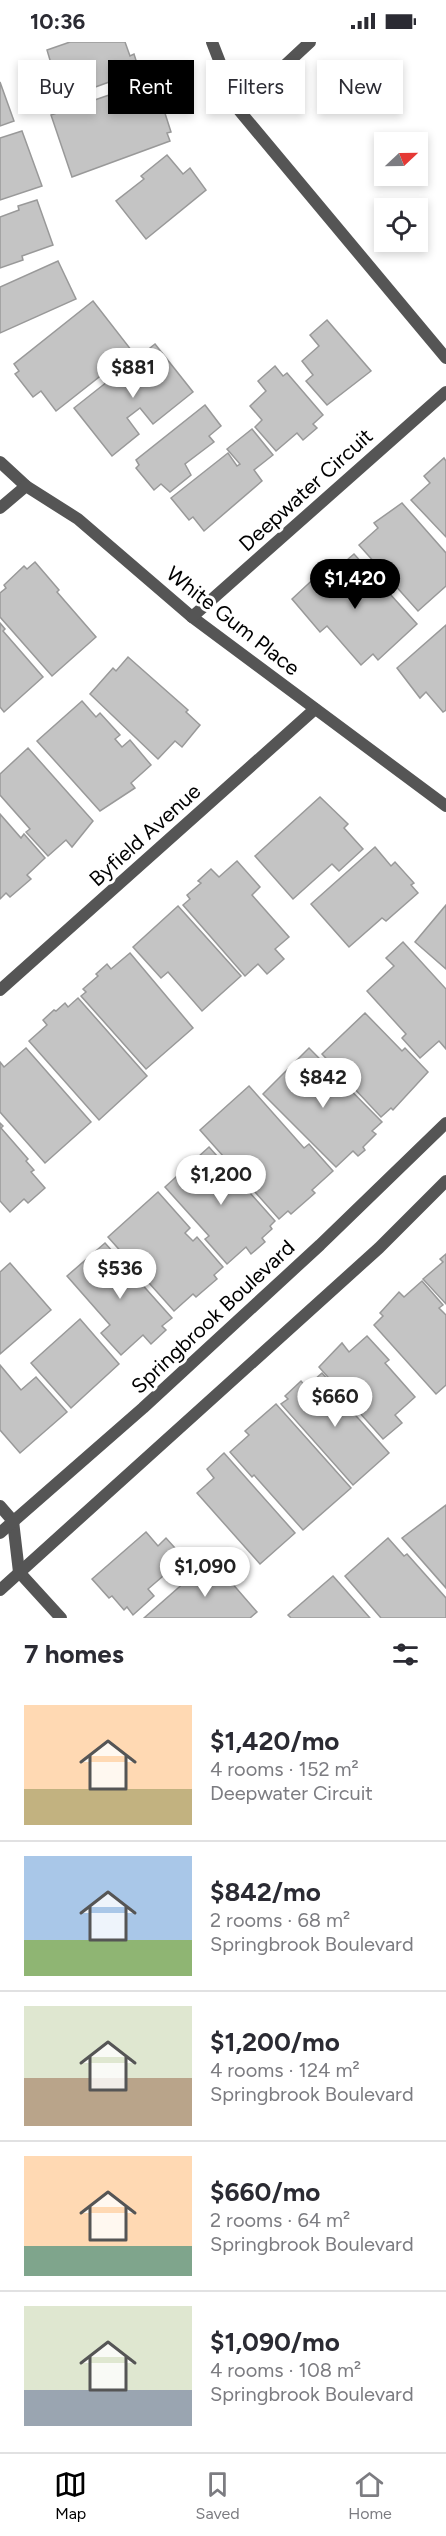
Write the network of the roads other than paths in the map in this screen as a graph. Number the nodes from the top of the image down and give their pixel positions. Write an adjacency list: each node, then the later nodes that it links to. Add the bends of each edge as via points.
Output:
1 (212, 42): 3 (street)
2 (310, 42): 4 (street)
3 (219, 60)
4 (291, 60)
5 (242, 114): 6 (street)
6 (446, 358)
7 (446, 392): 11 (street, Deepwater Circuit)
8 (0, 462): 9 (street, White Gum Place)
9 (26, 486): 10 (street); 11 (street, White Gum Place, via 78,519)
10 (0, 508)
11 (192, 617): 12 (street, White Gum Place)
12 (315, 709): 13 (street, White Gum Place); 14 (street, Byfield Avenue)
13 (446, 806)
14 (0, 990)
15 (446, 1123): 18 (street, Springbrook Boulevard, via 187,1367)
16 (446, 1181): 20 (street, via 379,1248)
17 (0, 1506): 18 (street)
18 (13, 1521): 19 (street, Springbrook Boulevard); 20 (street)
19 (0, 1533)
20 (19, 1572): 21 (street); 22 (street)
21 (0, 1590)
22 (61, 1618)

